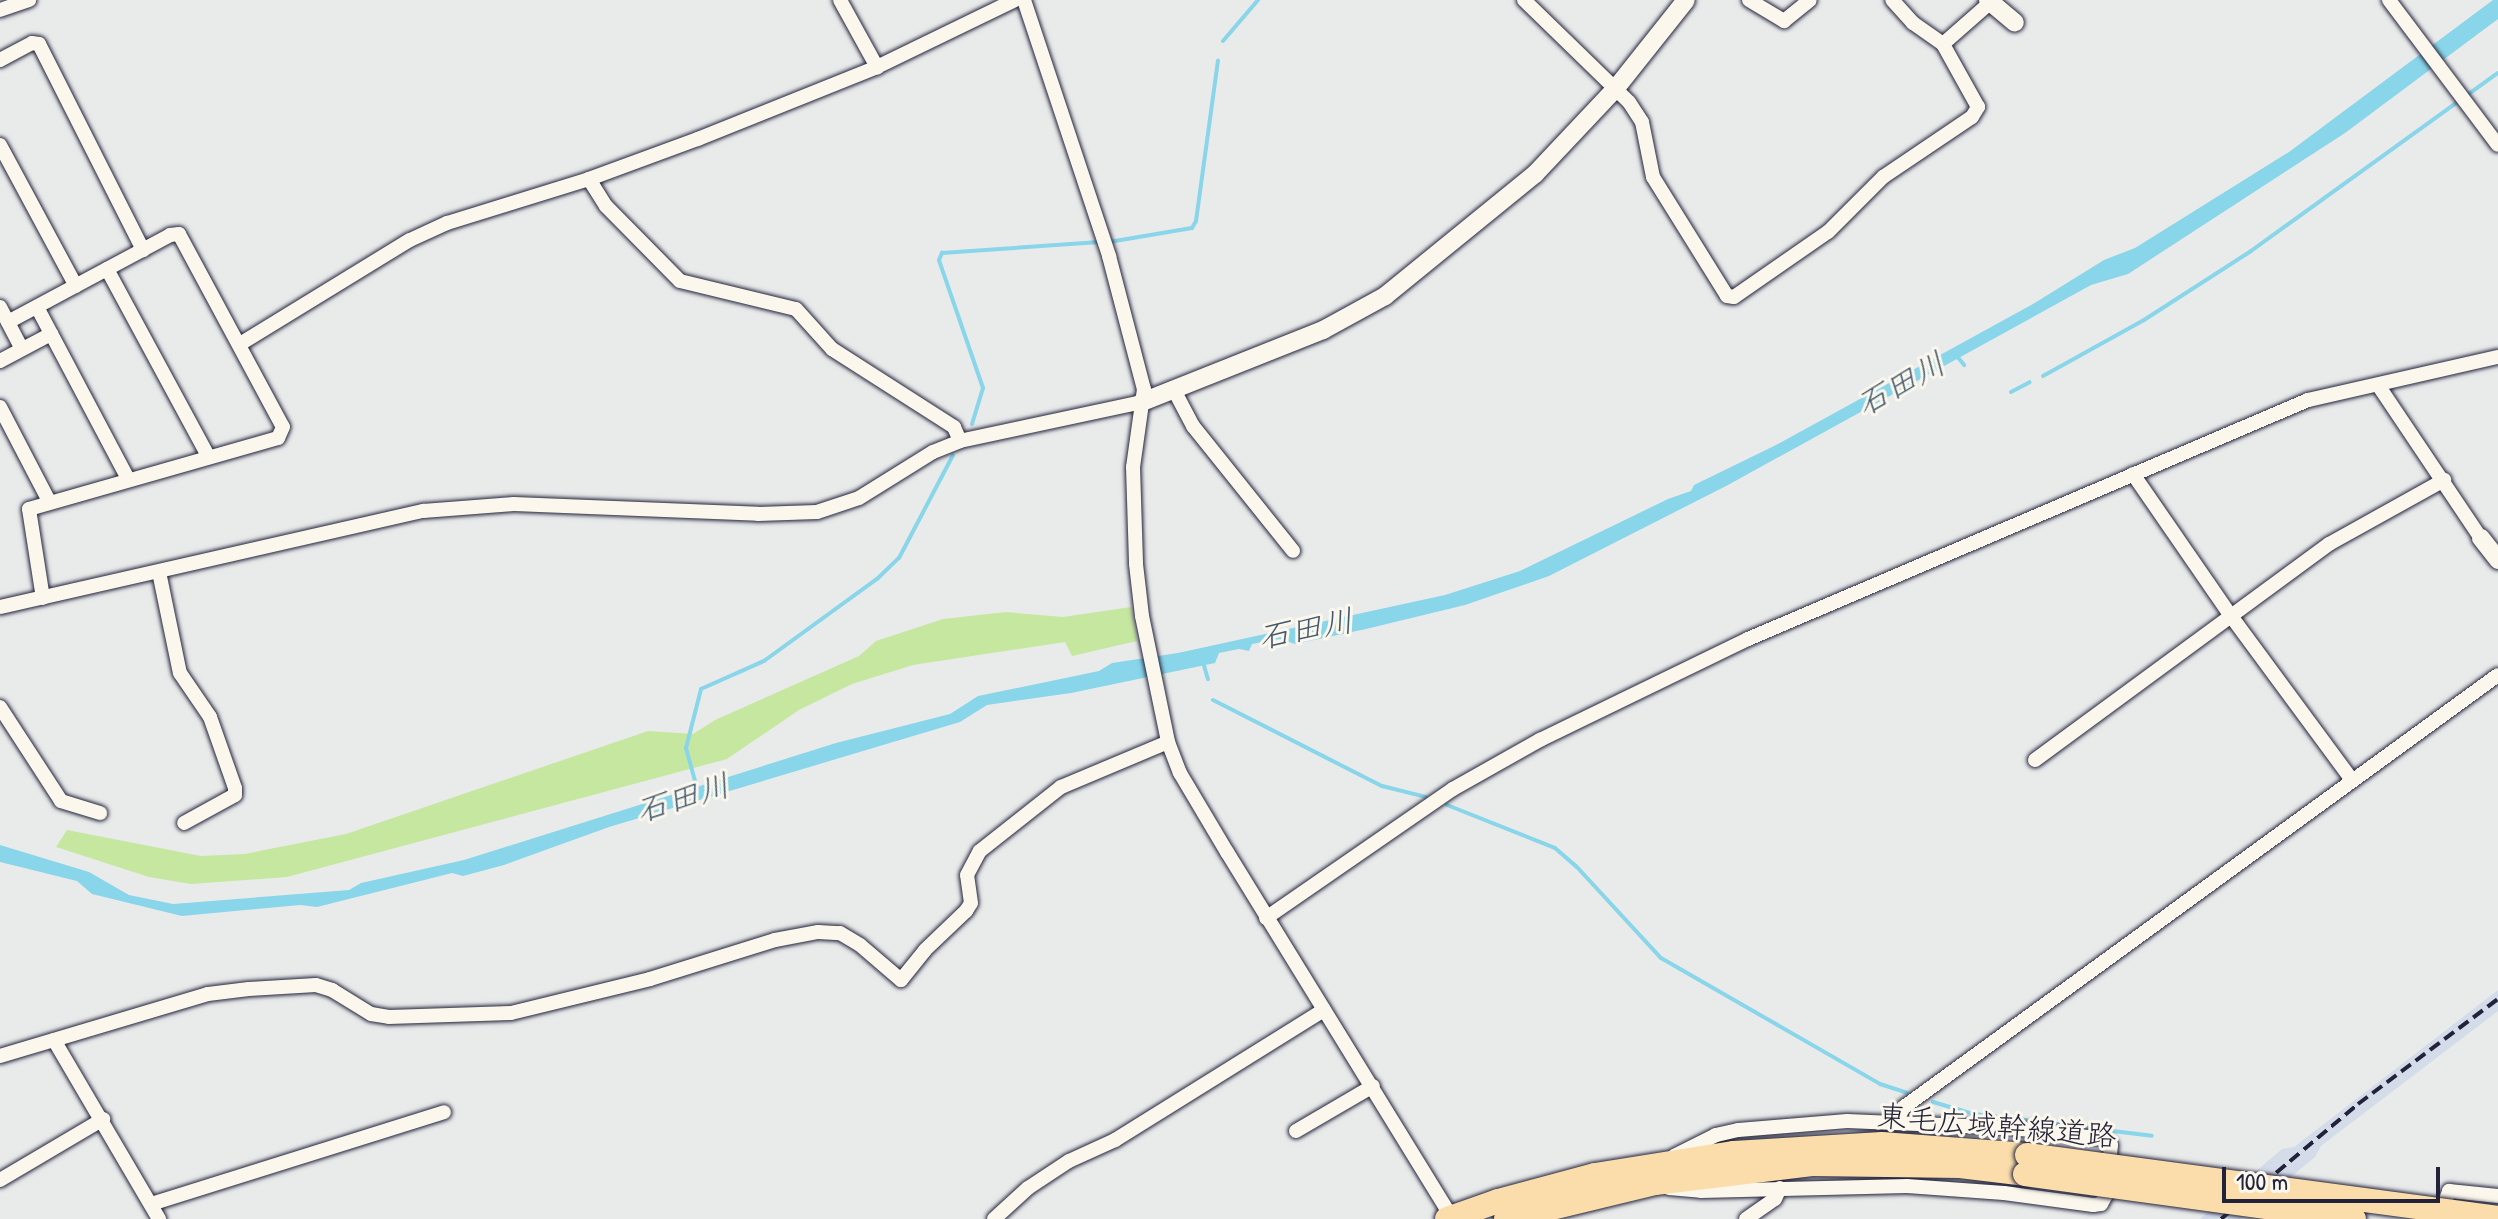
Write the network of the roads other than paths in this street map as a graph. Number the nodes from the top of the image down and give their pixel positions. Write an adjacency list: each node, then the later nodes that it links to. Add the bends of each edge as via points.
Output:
1 (29, 0): 12 (street)
2 (840, 0): 16 (street)
3 (1015, 0): 16 (street)
4 (1024, 0): 34 (street, via 1104,242 1144,389)
5 (1524, 0): 17 (street)
6 (1686, 0): 17 (street)
7 (1749, 0): 8 (street, via 1784,21)
8 (1810, 0)
9 (1892, 0): 14 (street)
10 (2389, 0): 19 (street)
11 (1991, 1): 13 (street); 14 (street)
12 (0, 10)
13 (2015, 23)
14 (1943, 44): 17 (street, via 1978,107 1972,117 1883,177 1828,232 1734,297 1727,296 1658,186 1642,122)
15 (0, 60): 21 (street, via 39,44)
16 (877, 67): 20 (street)
17 (1616, 88): 33 (street, via 1518,191 1385,296 1323,330)
18 (0, 145): 23 (street)
19 (2498, 145)
20 (589, 179): 28 (street, via 447,223 410,240); 36 (street, via 606,206 680,281 796,309 832,349 954,427)
21 (143, 250): 22 (street); 28 (street, via 179,234)
22 (107, 269): 23 (street); 37 (street)
23 (76, 286): 25 (street)
24 (0, 307): 26 (street)
25 (37, 307): 26 (street); 27 (street)
26 (8, 322): 29 (street)
27 (51, 334): 29 (street); 39 (street)
28 (240, 344): 37 (street, via 284,432)
29 (22, 349): 31 (street)
30 (2498, 357): 32 (street)
31 (0, 361)
32 (2378, 385): 38 (street, via 2308,400); 40 (street)
33 (1174, 390): 34 (street); 43 (street, via 1193,426)
34 (1142, 402): 36 (street); 51 (street, via 1133,467 1139,595)
35 (0, 407): 41 (street)
36 (960, 441): 45 (street, via 859,498 817,512 514,504 446,509 404,514)
37 (208, 456): 39 (street)
38 (2133, 474): 48 (street); 56 (street, via 1748,639 1540,740 1453,789)
39 (128, 479): 41 (street)
40 (2444, 480): 42 (street); 48 (street, via 2329,544)
41 (49, 501): 46 (street, via 32,506 27,515)
42 (2481, 538): 44 (street)
43 (1293, 551)
44 (2498, 560)
45 (159, 572): 46 (street); 55 (street, via 180,673 210,717 235,788 235,795)
46 (43, 598): 47 (street)
47 (0, 607)
48 (2231, 616): 52 (street); 53 (street)
49 (2498, 675): 53 (street)
50 (0, 707): 54 (street, via 61,801)
51 (1168, 742): 56 (street, via 1180,773); 58 (street, via 1061,787 980,851 967,875 971,903 901,980 840,933 818,932 511,1013 389,1017 371,1014 332,990 298,986 208,994)
52 (2035, 760)
53 (2352, 780): 63 (street, via 1904,1107)
54 (100, 813)
55 (184, 823)
56 (1266, 918): 57 (street)
57 (1324, 1010): 60 (street); 74 (street, via 1115,1140 1069,1161)
58 (54, 1040): 59 (street); 62 (street)
59 (0, 1056)
60 (1373, 1086): 64 (street); 71 (street)
61 (444, 1112): 70 (street)
62 (103, 1119): 67 (street); 70 (street)
63 (1896, 1121): 66 (street, via 1738,1130 1716,1135); 68 (street, via 2104,1139 2111,1145 2106,1195 2101,1204 2093,1205 1907,1186)
64 (1296, 1131)
65 (2026, 1164): 66 (highway, 東毛広域幹線道路, via 1882,1144 1734,1153); 72 (highway, 東毛広域幹線道路, bridge); 77 (highway, 東毛広域幹線道路, bridge)
66 (1659, 1173): 68 (street, via 1686,1191); 71 (highway, 東毛広域幹線道路, via 1548,1186); 75 (highway, 東毛広域幹線道路)
67 (0, 1180)
68 (1780, 1188): 76 (street, via 1775,1199)
69 (2498, 1196): 78 (street, via 2449,1191)
70 (151, 1204): 73 (street)
71 (1451, 1218)
72 (2498, 1218)
73 (159, 1219)
74 (994, 1219)
75 (1506, 1219)
76 (1746, 1219)
77 (2354, 1219)
78 (2440, 1219)

